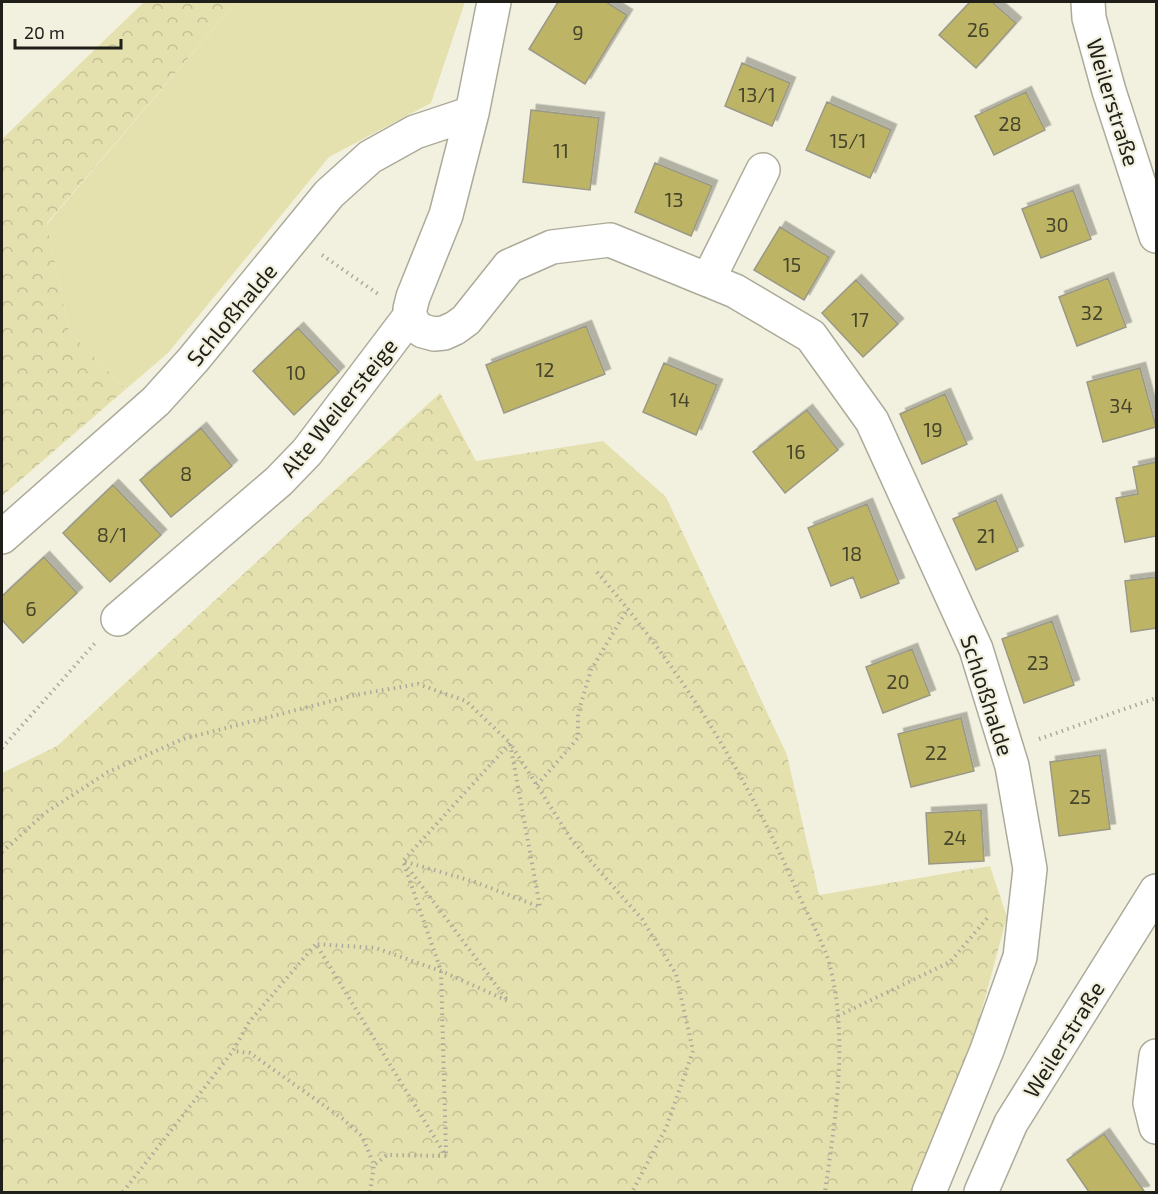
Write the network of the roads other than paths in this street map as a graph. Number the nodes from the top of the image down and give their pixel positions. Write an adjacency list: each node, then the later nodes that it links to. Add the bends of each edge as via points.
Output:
1 (494, 2): 3 (street, Alte Weilersteige)
2 (1088, 2): 5 (street, Weilerstraße, via 1109,91)
3 (471, 113): 7 (street, Alte Weilersteige, via 446,215 413,297); 8 (street, Schloßhalde, via 415,132 370,157 329,194 156,402)
4 (763, 170): 6 (street)
5 (1156, 236)
6 (708, 280): 7 (street, Schloßhalde, via 610,240 552,248 509,266 466,320 444,333 423,332); 13 (street, Schloßhalde, via 735,291 810,336 872,421 976,649 1012,766 1030,869 1020,957)
7 (411, 316): 9 (street, Alte Weilersteige, via 307,452 279,481)
8 (2, 537)
9 (118, 620)
10 (1156, 891): 14 (street, Weilerstraße, via 1011,1123)
11 (1156, 1056): 12 (street, via 1150,1103)
12 (1156, 1127)
13 (929, 1192)
14 (981, 1192)

